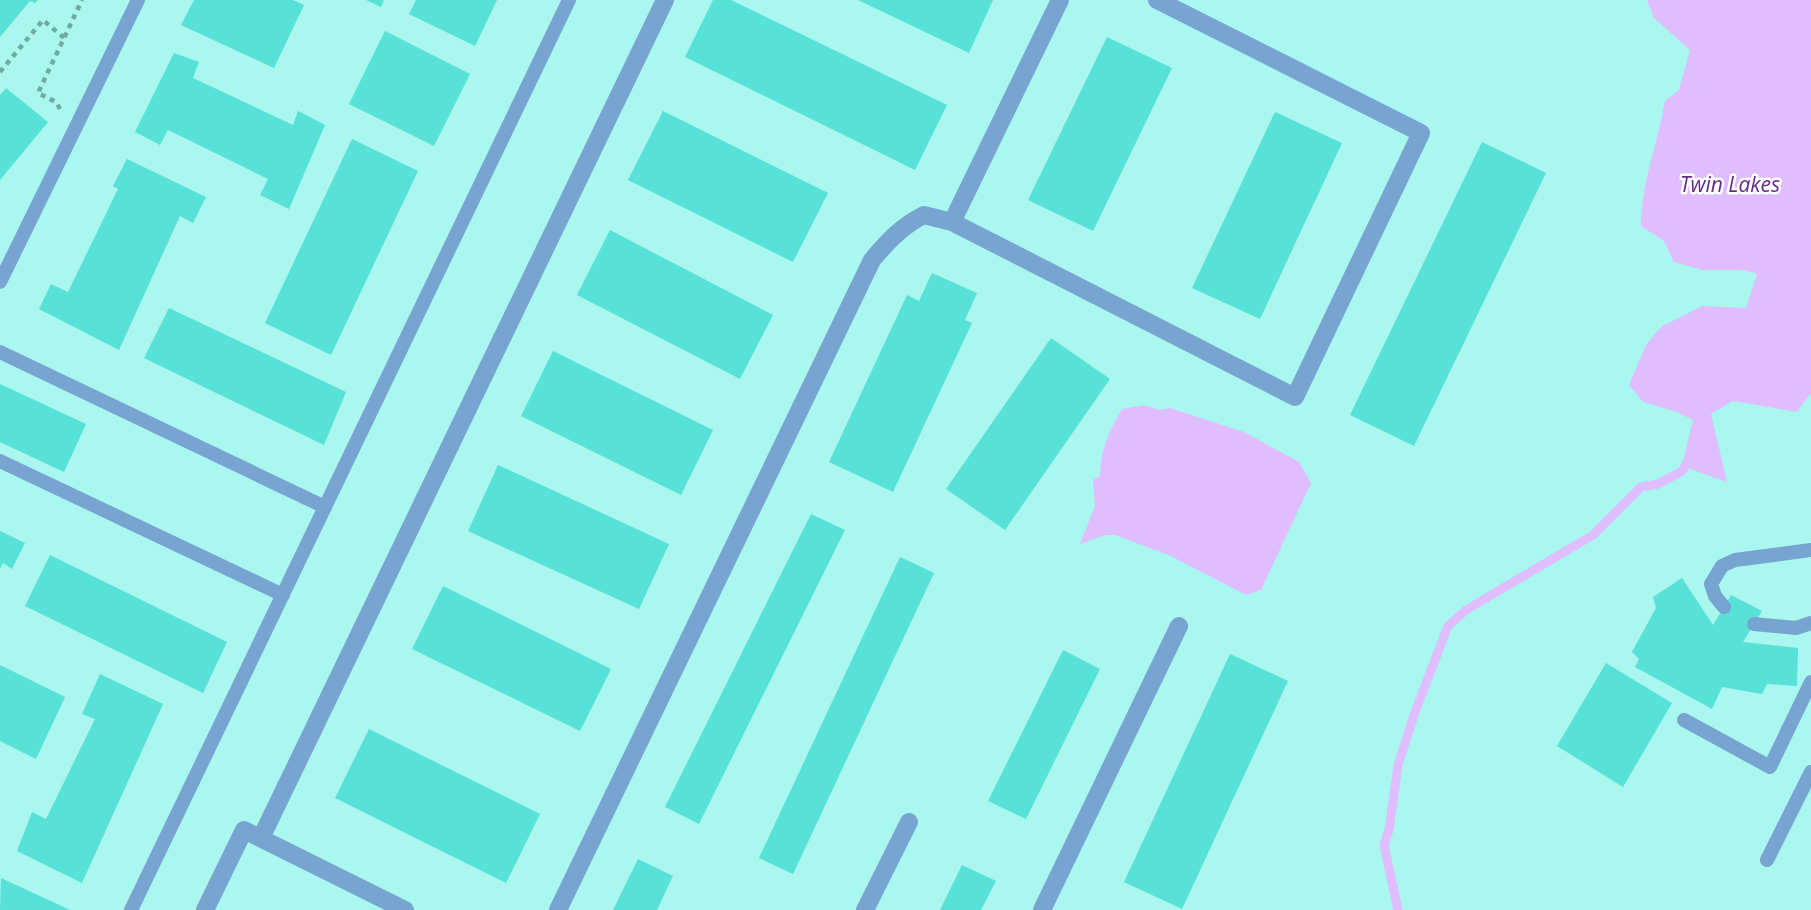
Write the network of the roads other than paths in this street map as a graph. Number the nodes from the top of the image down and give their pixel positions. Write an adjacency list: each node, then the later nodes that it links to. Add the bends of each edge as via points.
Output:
1 (138, 0): 7 (lane)
2 (569, 0): 10 (lane)
3 (665, 0): 21 (street)
4 (1060, 0): 6 (street)
5 (1157, 0): 6 (street, via 1421,133 1295,397)
6 (952, 222): 26 (street, via 924,215 907,223 872,260)
7 (0, 282)
8 (0, 352): 10 (lane)
9 (0, 461): 12 (lane)
10 (325, 507): 12 (lane)
11 (1811, 550): 13 (lane, via 1734,560 1722,566 1711,584)
12 (283, 595): 23 (lane)
13 (1724, 607)
14 (1811, 623): 15 (lane, via 1796,628)
15 (1754, 624)
16 (1179, 626): 28 (street)
17 (1811, 682): 18 (lane, via 1770,767)
18 (1684, 720)
19 (1811, 772): 22 (lane)
20 (909, 822): 27 (street)
21 (261, 838): 24 (street, via 244,830); 25 (street)
22 (1767, 860)
23 (131, 910)
24 (205, 910)
25 (405, 910)
26 (558, 910)
27 (865, 910)
28 (1042, 910)

